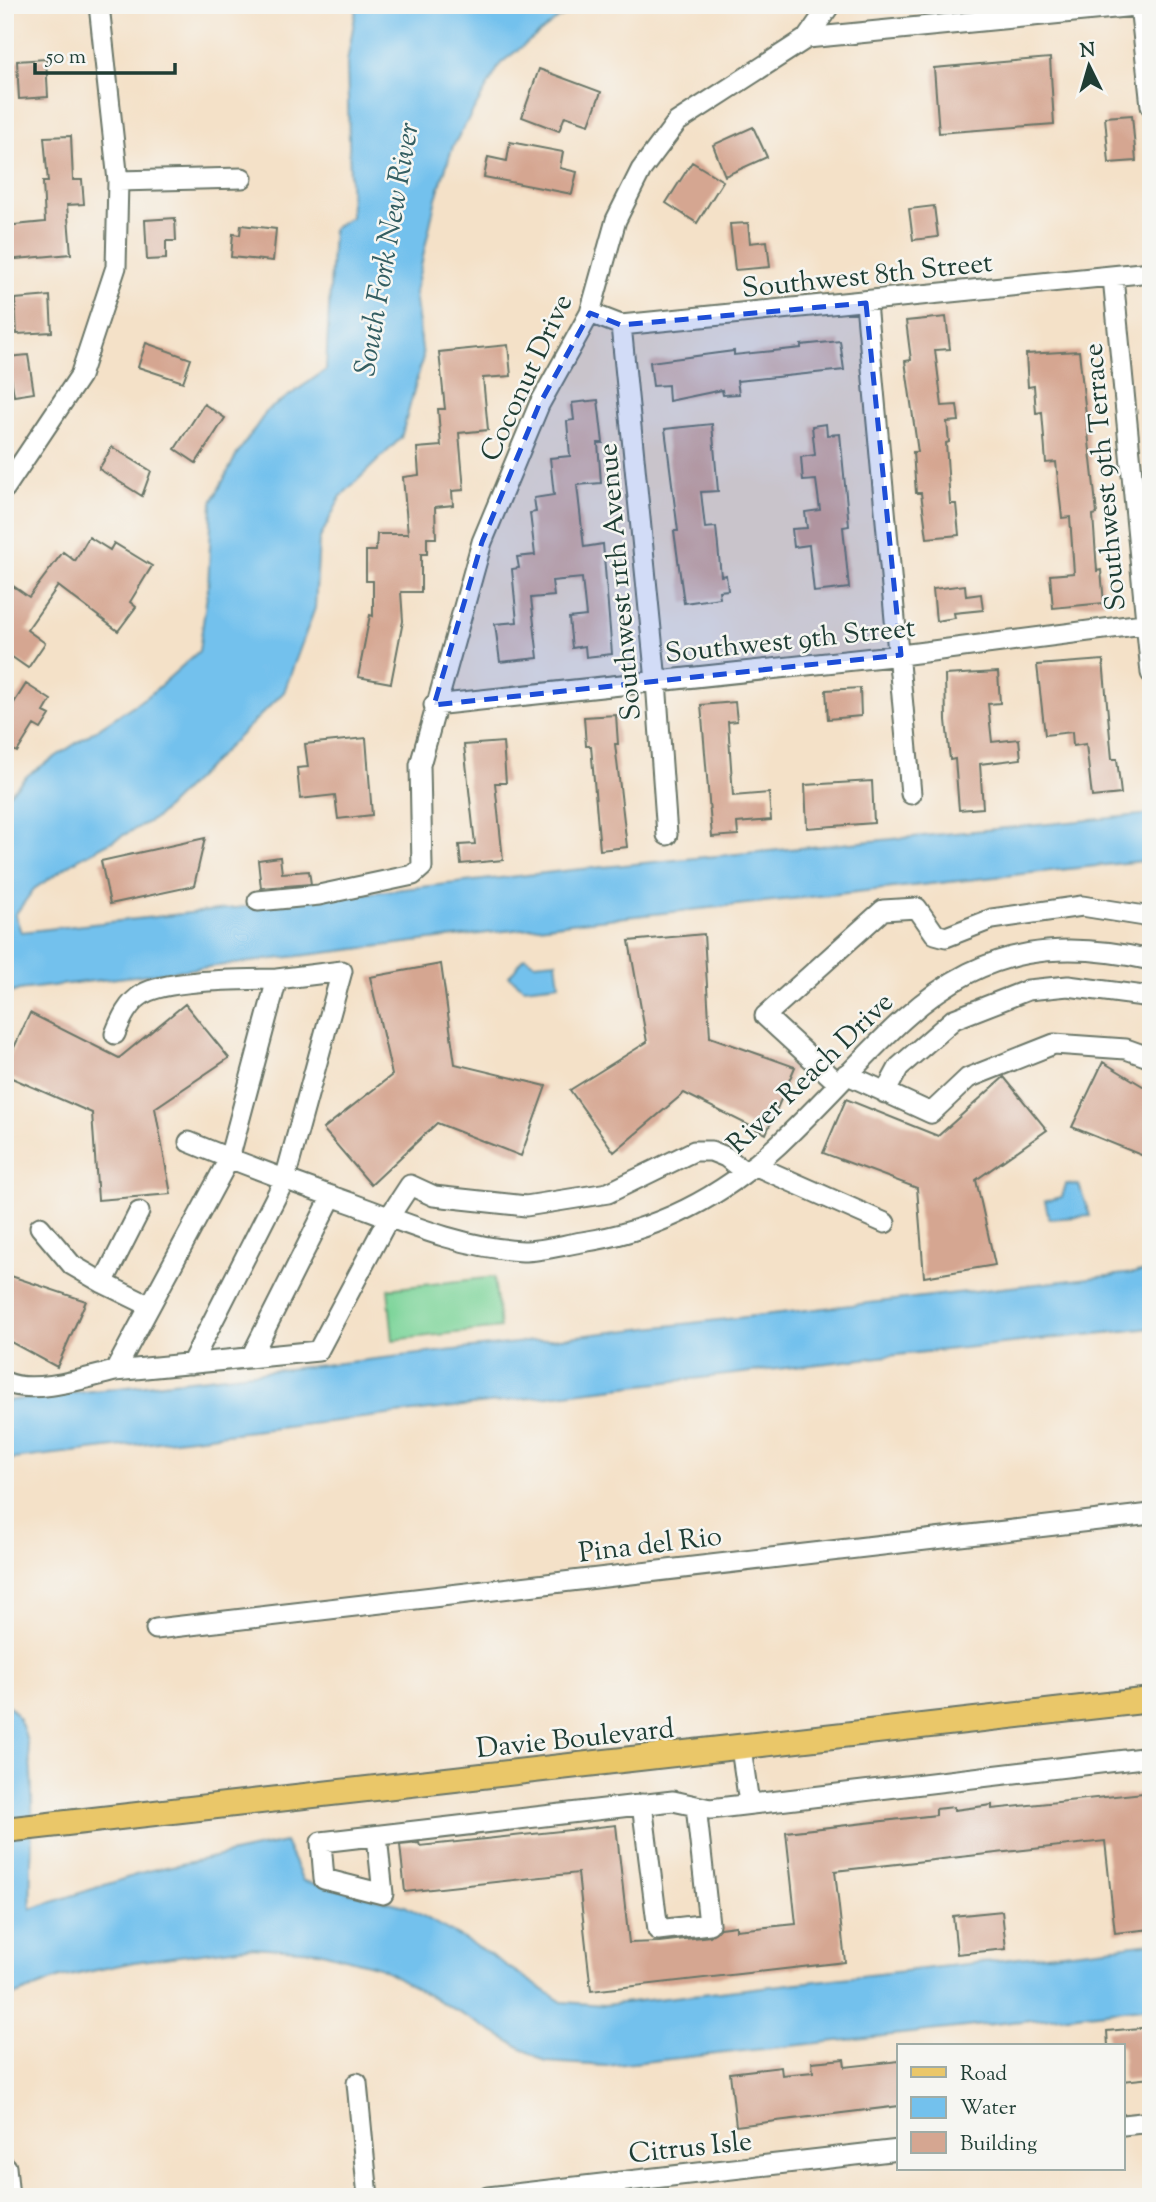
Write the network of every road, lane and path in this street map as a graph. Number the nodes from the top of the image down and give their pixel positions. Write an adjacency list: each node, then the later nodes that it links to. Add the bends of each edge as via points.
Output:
1 (99, 5): 7 (street)
2 (830, 5): 4 (street, Coconut Drive)
3 (1142, 5): 4 (street); 5 (street)
4 (807, 38): 11 (street, Coconut Drive, via 677,122 641,170 616,220)
5 (1151, 106)
6 (242, 178): 7 (street)
7 (118, 181): 13 (street, via 116,267 80,376)
8 (1151, 272): 9 (street, Southwest 8th Street)
9 (1113, 277): 10 (street, Southwest 8th Street); 14 (street, Southwest 9th Terrace)
10 (866, 303): 12 (street, Southwest 8th Street); 15 (street)
11 (590, 313): 12 (street, Southwest 8th Street); 18 (street, Coconut Drive, via 539,405 482,542)
12 (621, 325): 17 (street, Southwest 11th Avenue)
13 (5, 488)
14 (1148, 625): 15 (street, Southwest 9th Street); 16 (street, Southwest 9th Terrace)
15 (901, 655): 17 (street, Southwest 9th Street); 19 (street)
16 (1151, 673)
17 (656, 681): 18 (street, Southwest 9th Street); 20 (street, Southwest 11th Avenue)
18 (435, 705): 21 (street, Coconut Drive, via 420,765 422,867 413,875 319,895)
19 (911, 794)
20 (667, 835)
21 (258, 901)
22 (1151, 917): 28 (street, via 1082,906 992,919 946,937 935,934 917,908 883,910 765,1016)
23 (1151, 961): 28 (street, River Reach Drive, via 1077,949 1021,955 977,968 936,991 891,1027)
24 (277, 979): 26 (street, via 220,980 144,993 124,1013); 31 (street); 33 (street, via 342,971)
25 (1151, 997): 29 (street, via 1068,986 1028,990 954,1019 900,1067)
26 (115, 1034)
27 (1151, 1058): 29 (street, via 1126,1049 1054,1044 968,1078 931,1112)
28 (842, 1079): 29 (street); 32 (street, River Reach Drive)
29 (885, 1093)
30 (189, 1142): 31 (street, River Reach Drive)
31 (229, 1159): 33 (street, River Reach Drive); 40 (street)
32 (749, 1169): 36 (street, River Reach Drive, via 729,1186 668,1220 604,1239 524,1251 448,1238); 36 (street, via 711,1151 694,1151 608,1193 526,1206 434,1196 410,1185); 37 (street)
33 (285, 1179): 34 (street, River Reach Drive); 42 (street)
34 (332, 1196): 36 (street, River Reach Drive); 41 (street)
35 (139, 1212): 39 (street)
36 (388, 1217): 41 (street, via 318,1351)
37 (885, 1223)
38 (40, 1227): 39 (street, via 72,1265)
39 (103, 1283): 40 (street)
40 (150, 1306): 43 (street)
41 (251, 1357): 42 (street)
42 (191, 1364): 43 (street)
43 (115, 1371): 44 (street, via 53,1384 17,1387)
44 (5, 1382)
45 (1151, 1514): 46 (street, Pina del Rio)
46 (156, 1629)
47 (1151, 1700): 48 (main road, Davie Boulevard)
48 (741, 1748): 50 (street); 53 (main road, Davie Boulevard)
49 (1151, 1757): 50 (street)
50 (749, 1803): 52 (street, via 710,1809)
51 (642, 1804): 52 (street, via 673,1801); 52 (street, via 657,1930 709,1924); 54 (street)
52 (696, 1806)
53 (5, 1830)
54 (377, 1836)
55 (357, 2083): 61 (street)
56 (1151, 2122): 57 (street)
57 (1124, 2125)
58 (897, 2150): 62 (street, Citrus Isle)
59 (6, 2167): 60 (street)
60 (9, 2197)
61 (368, 2197)
62 (488, 2197)

